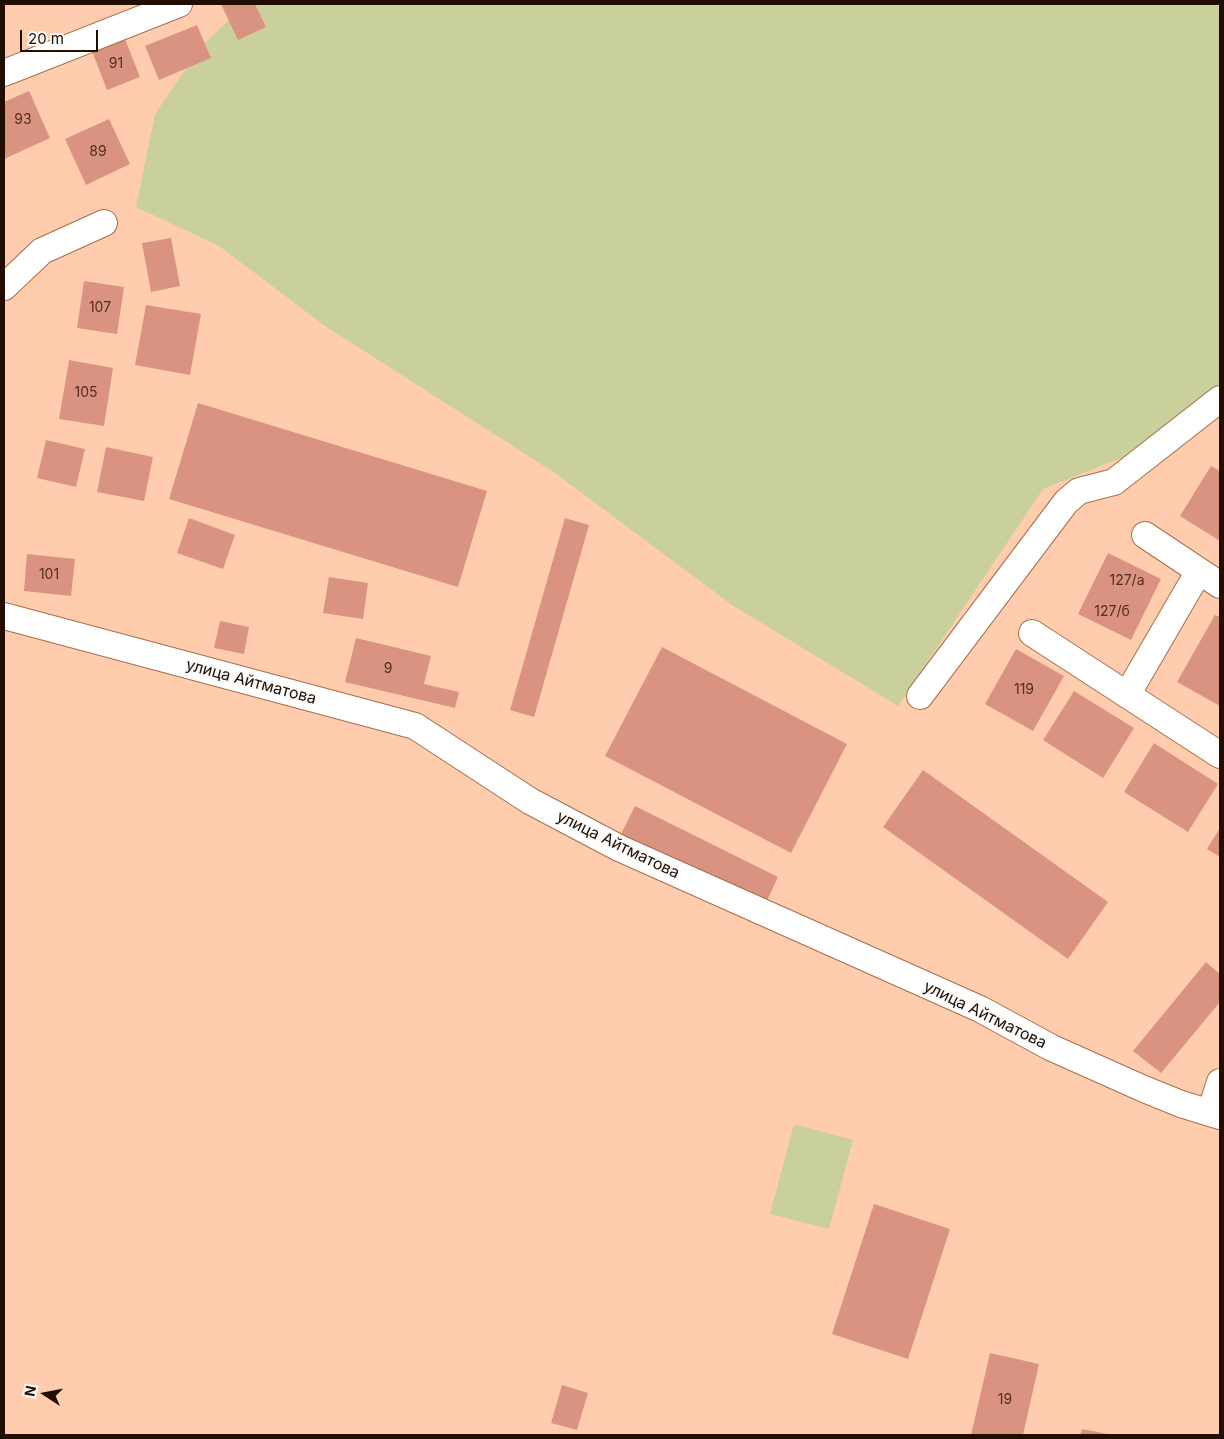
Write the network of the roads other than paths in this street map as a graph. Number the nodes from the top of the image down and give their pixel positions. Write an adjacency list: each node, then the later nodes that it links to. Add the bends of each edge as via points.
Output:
1 (179, 4): 2 (street)
2 (4, 74)
3 (104, 222): 4 (street, via 42,251)
4 (4, 287)
5 (1220, 399): 11 (street, via 1114,482 1080,491 1066,502)
6 (1145, 535): 7 (street)
7 (1210, 578): 10 (street)
8 (4, 616): 14 (street, улица Айтматова, via 415,726 530,801 619,848 980,1009 1052,1048 1144,1089)
9 (1032, 633): 10 (street)
10 (1127, 695): 12 (street)
11 (920, 696)
12 (1220, 755)
13 (1220, 1082): 14 (street)
14 (1215, 1114)

